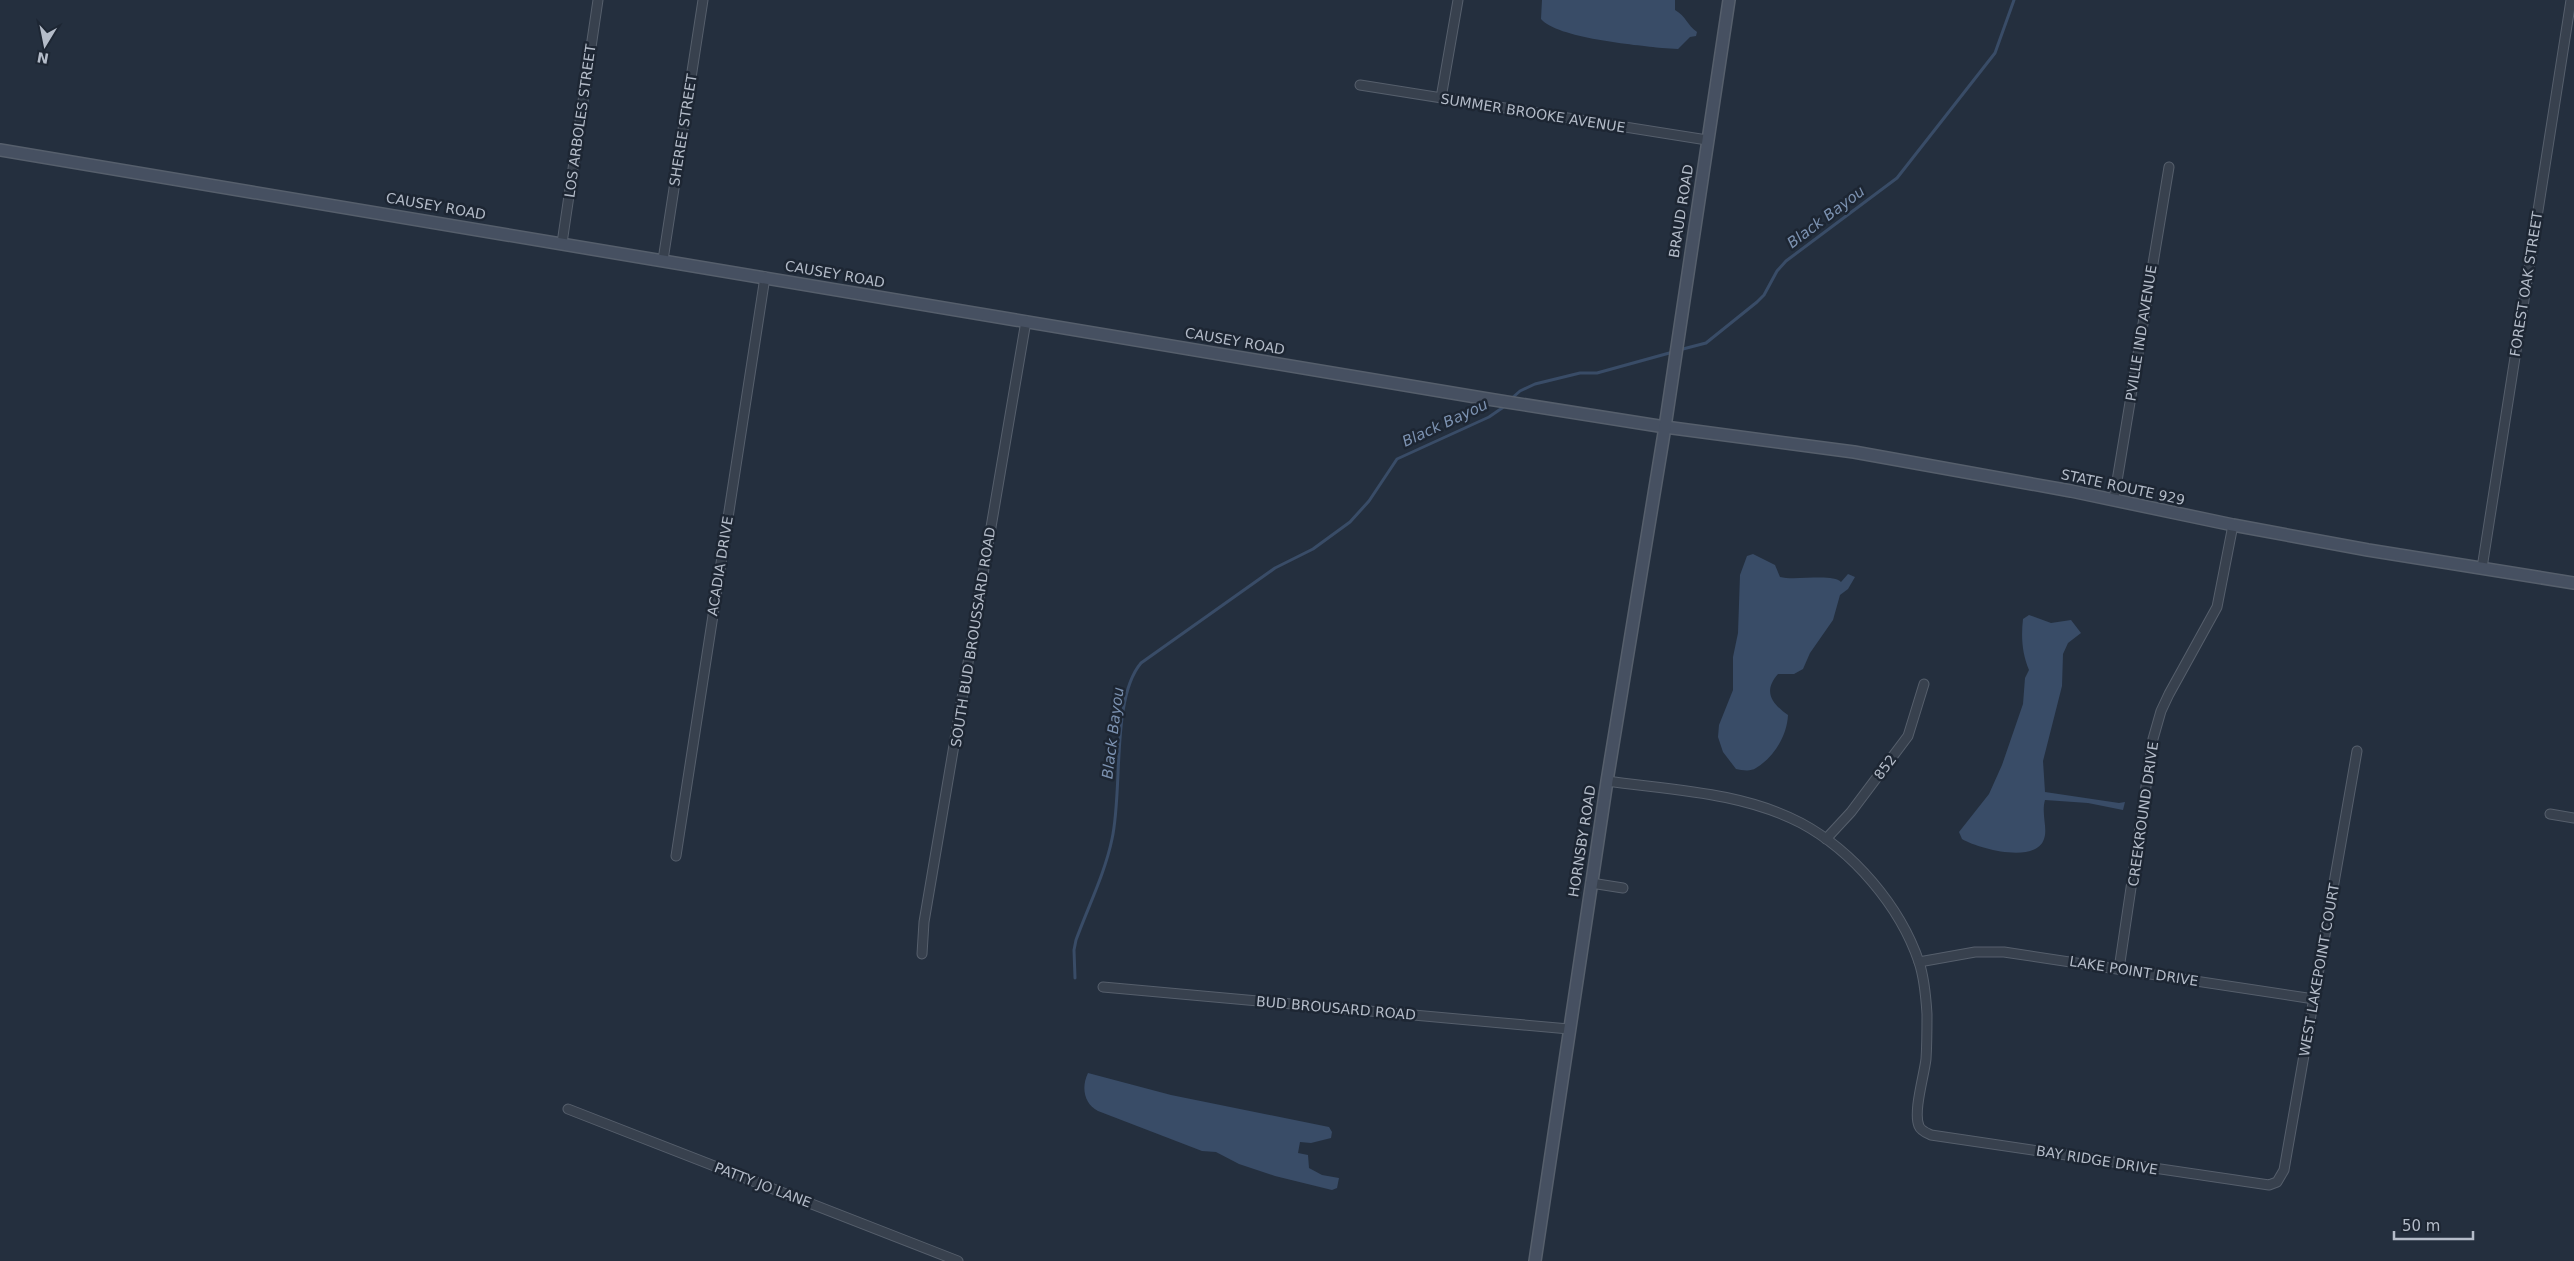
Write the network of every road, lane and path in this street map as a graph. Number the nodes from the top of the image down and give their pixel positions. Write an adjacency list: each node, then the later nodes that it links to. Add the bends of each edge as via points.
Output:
1 (598, 0): 11 (street, LOS ARBOLES STREET)
2 (703, 0): 12 (street, SHEREE STREET)
3 (1458, 0): 7 (street)
4 (1729, 0): 8 (street, BRAUD ROAD)
5 (2571, 0): 18 (street, FOREST OAK STREET)
6 (1360, 85): 7 (street, SUMMER BROOKE AVENUE)
7 (1441, 98): 8 (street, SUMMER BROOKE AVENUE)
8 (1707, 140): 15 (street, BRAUD ROAD)
9 (0, 150): 11 (street, CAUSEY ROAD)
10 (2169, 167): 16 (street, PVILLE IND AVENUE)
11 (562, 243): 12 (street, CAUSEY ROAD)
12 (663, 260): 13 (street, CAUSEY ROAD)
13 (765, 277): 14 (street, CAUSEY ROAD); 26 (street, ACADIA DRIVE)
14 (1026, 321): 15 (street, CAUSEY ROAD); 29 (street, SOUTH BUD BROUSSARD ROAD, via 924,922)
15 (1665, 427): 16 (street, STATE ROUTE 929, via 1854,452); 22 (street, HORNSBY ROAD)
16 (2114, 499): 17 (street, STATE ROUTE 929)
17 (2233, 525): 18 (street, STATE ROUTE 929); 31 (street, CREEKROUND DRIVE, via 2217,607 2169,694 2153,739)
18 (2482, 568): 19 (street, STATE ROUTE 929)
19 (2574, 583)
20 (1924, 684): 25 (street, 852, via 1908,736 1851,812)
21 (2357, 751): 33 (street, WEST LAKEPOINT COURT)
22 (1607, 781): 25 (street, via 1744,802 1788,817); 27 (street, HORNSBY ROAD)
23 (2550, 814): 24 (street)
24 (2574, 818)
25 (1826, 839): 30 (street, via 1886,900 1904,928)
26 (676, 856)
27 (1591, 883): 28 (street); 34 (street, HORNSBY ROAD)
28 (1623, 888)
29 (922, 954)
30 (1919, 962): 31 (street, LAKE POINT DRIVE, via 1975,952 2004,952); 36 (street, BAY RIDGE DRIVE, via 1927,1031 1918,1112 1918,1125 1922,1130 1931,1135 2230,1181)
31 (2119, 969): 33 (street, LAKE POINT DRIVE)
32 (1103, 987): 34 (street, BUD BROUSARD ROAD)
33 (2314, 999): 36 (street, WEST LAKEPOINT COURT, via 2284,1170)
34 (1569, 1029): 38 (street, HORNSBY ROAD)
35 (568, 1109): 37 (street, PATTY JO LANE)
36 (2274, 1184)
37 (958, 1261)
38 (1535, 1261)

